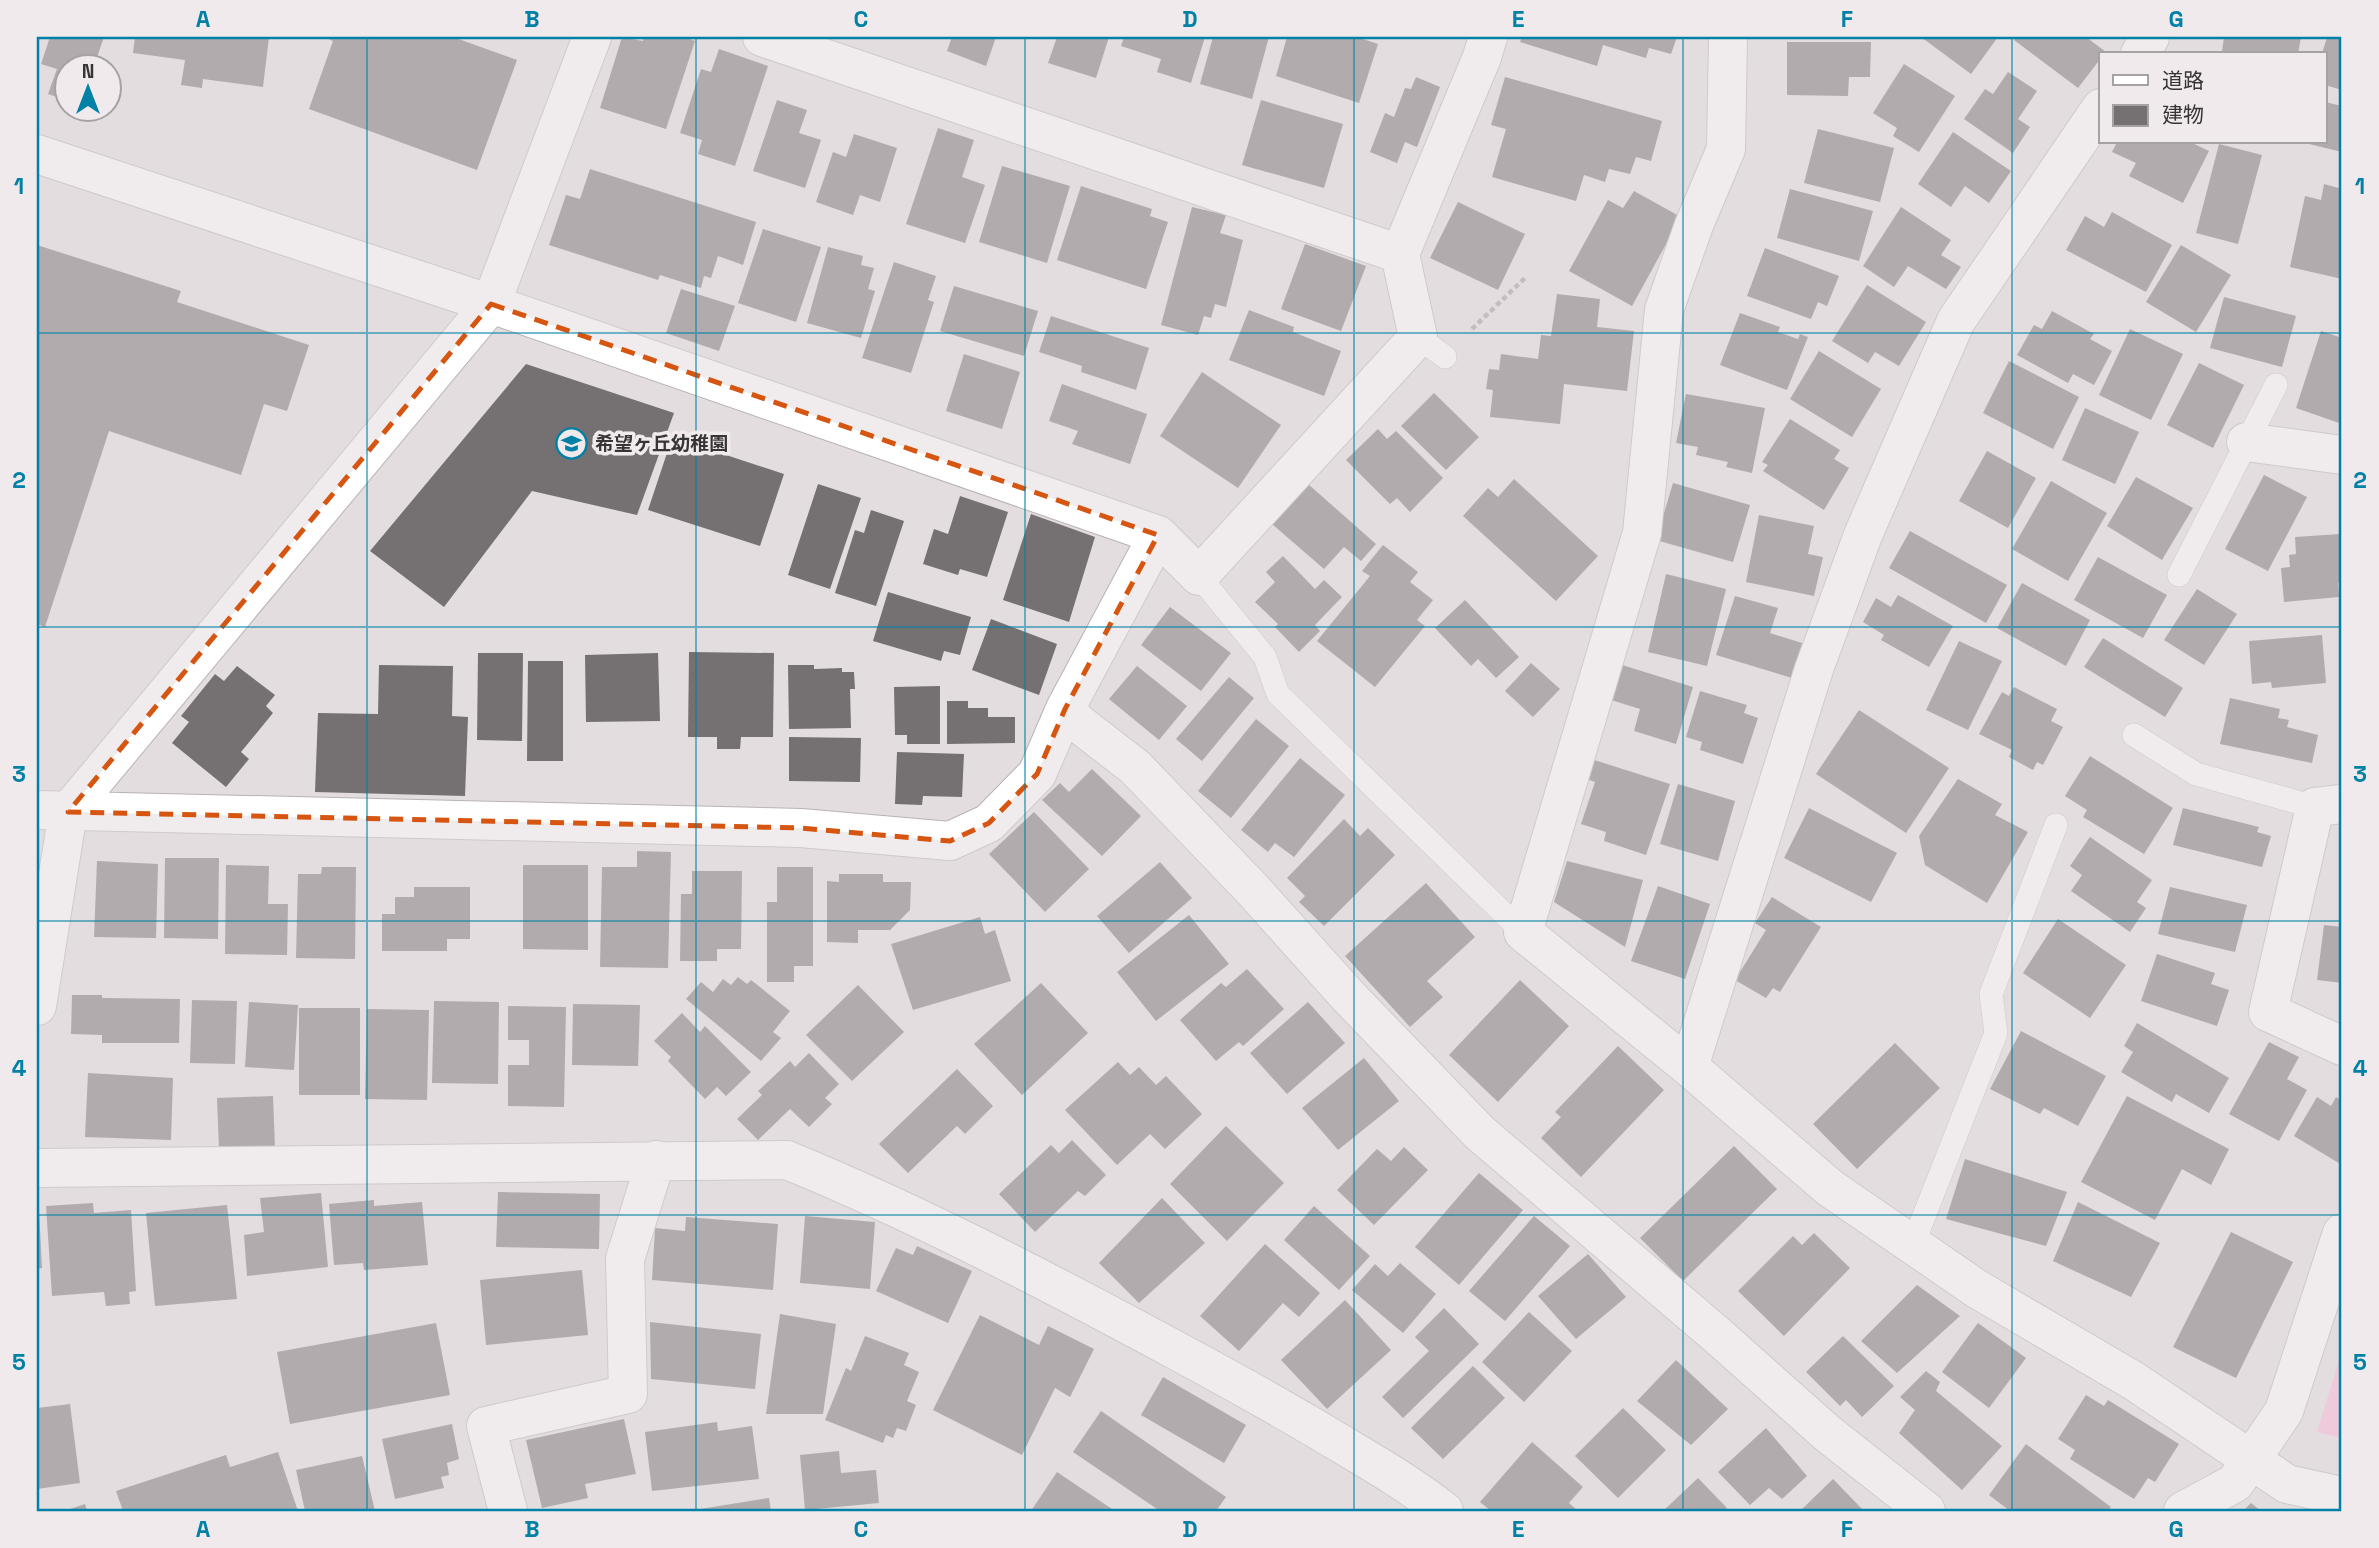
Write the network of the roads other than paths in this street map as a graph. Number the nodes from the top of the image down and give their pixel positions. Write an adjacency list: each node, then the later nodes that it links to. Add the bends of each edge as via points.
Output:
1 (592, 37): 8 (street)
2 (762, 37): 7 (street)
3 (1488, 37): 7 (street)
4 (1728, 37): 20 (street, via 1726,149 1664,310 1642,533)
5 (2099, 111): 23 (street, via 1956,321 1863,535 1815,669)
6 (37, 155): 8 (street)
7 (1400, 254): 14 (street, via 1431,347)
8 (491, 304): 12 (street); 18 (street)
9 (2276, 385): 10 (lane)
10 (2246, 442): 11 (street); 13 (lane)
11 (2342, 455)
12 (1158, 535): 14 (street); 15 (street)
13 (2179, 575)
14 (1199, 576): 20 (lane, via 1265,657 1278,694)
15 (1065, 709): 18 (street, via 1037,774 989,823 950,841 801,828); 32 (street, via 1135,767 1480,1133 1827,1433)
16 (2134, 735): 17 (lane, via 2196,774)
17 (2329, 805): 22 (street, via 2268,1012)
18 (52, 811): 21 (street)
19 (2056, 825): 27 (lane, via 1991,994 1996,1033)
20 (1523, 932): 23 (street)
21 (37, 1006)
22 (2342, 1046)
23 (1689, 1068): 27 (street, via 1830,1188)
24 (656, 1160): 25 (street); 30 (street, via 625,1259 628,1394 486,1426); 31 (street, via 787,1160 841,1182 979,1246 1267,1399 1411,1485)
25 (37, 1168)
26 (2342, 1233): 28 (street, via 2284,1411)
27 (1913, 1244): 28 (street, via 1977,1289 2134,1381)
28 (2250, 1460): 29 (street, via 2287,1484); 33 (street, via 2235,1483)
29 (2342, 1496)
30 (508, 1511)
31 (1444, 1511)
32 (1926, 1511)
33 (2183, 1511)

